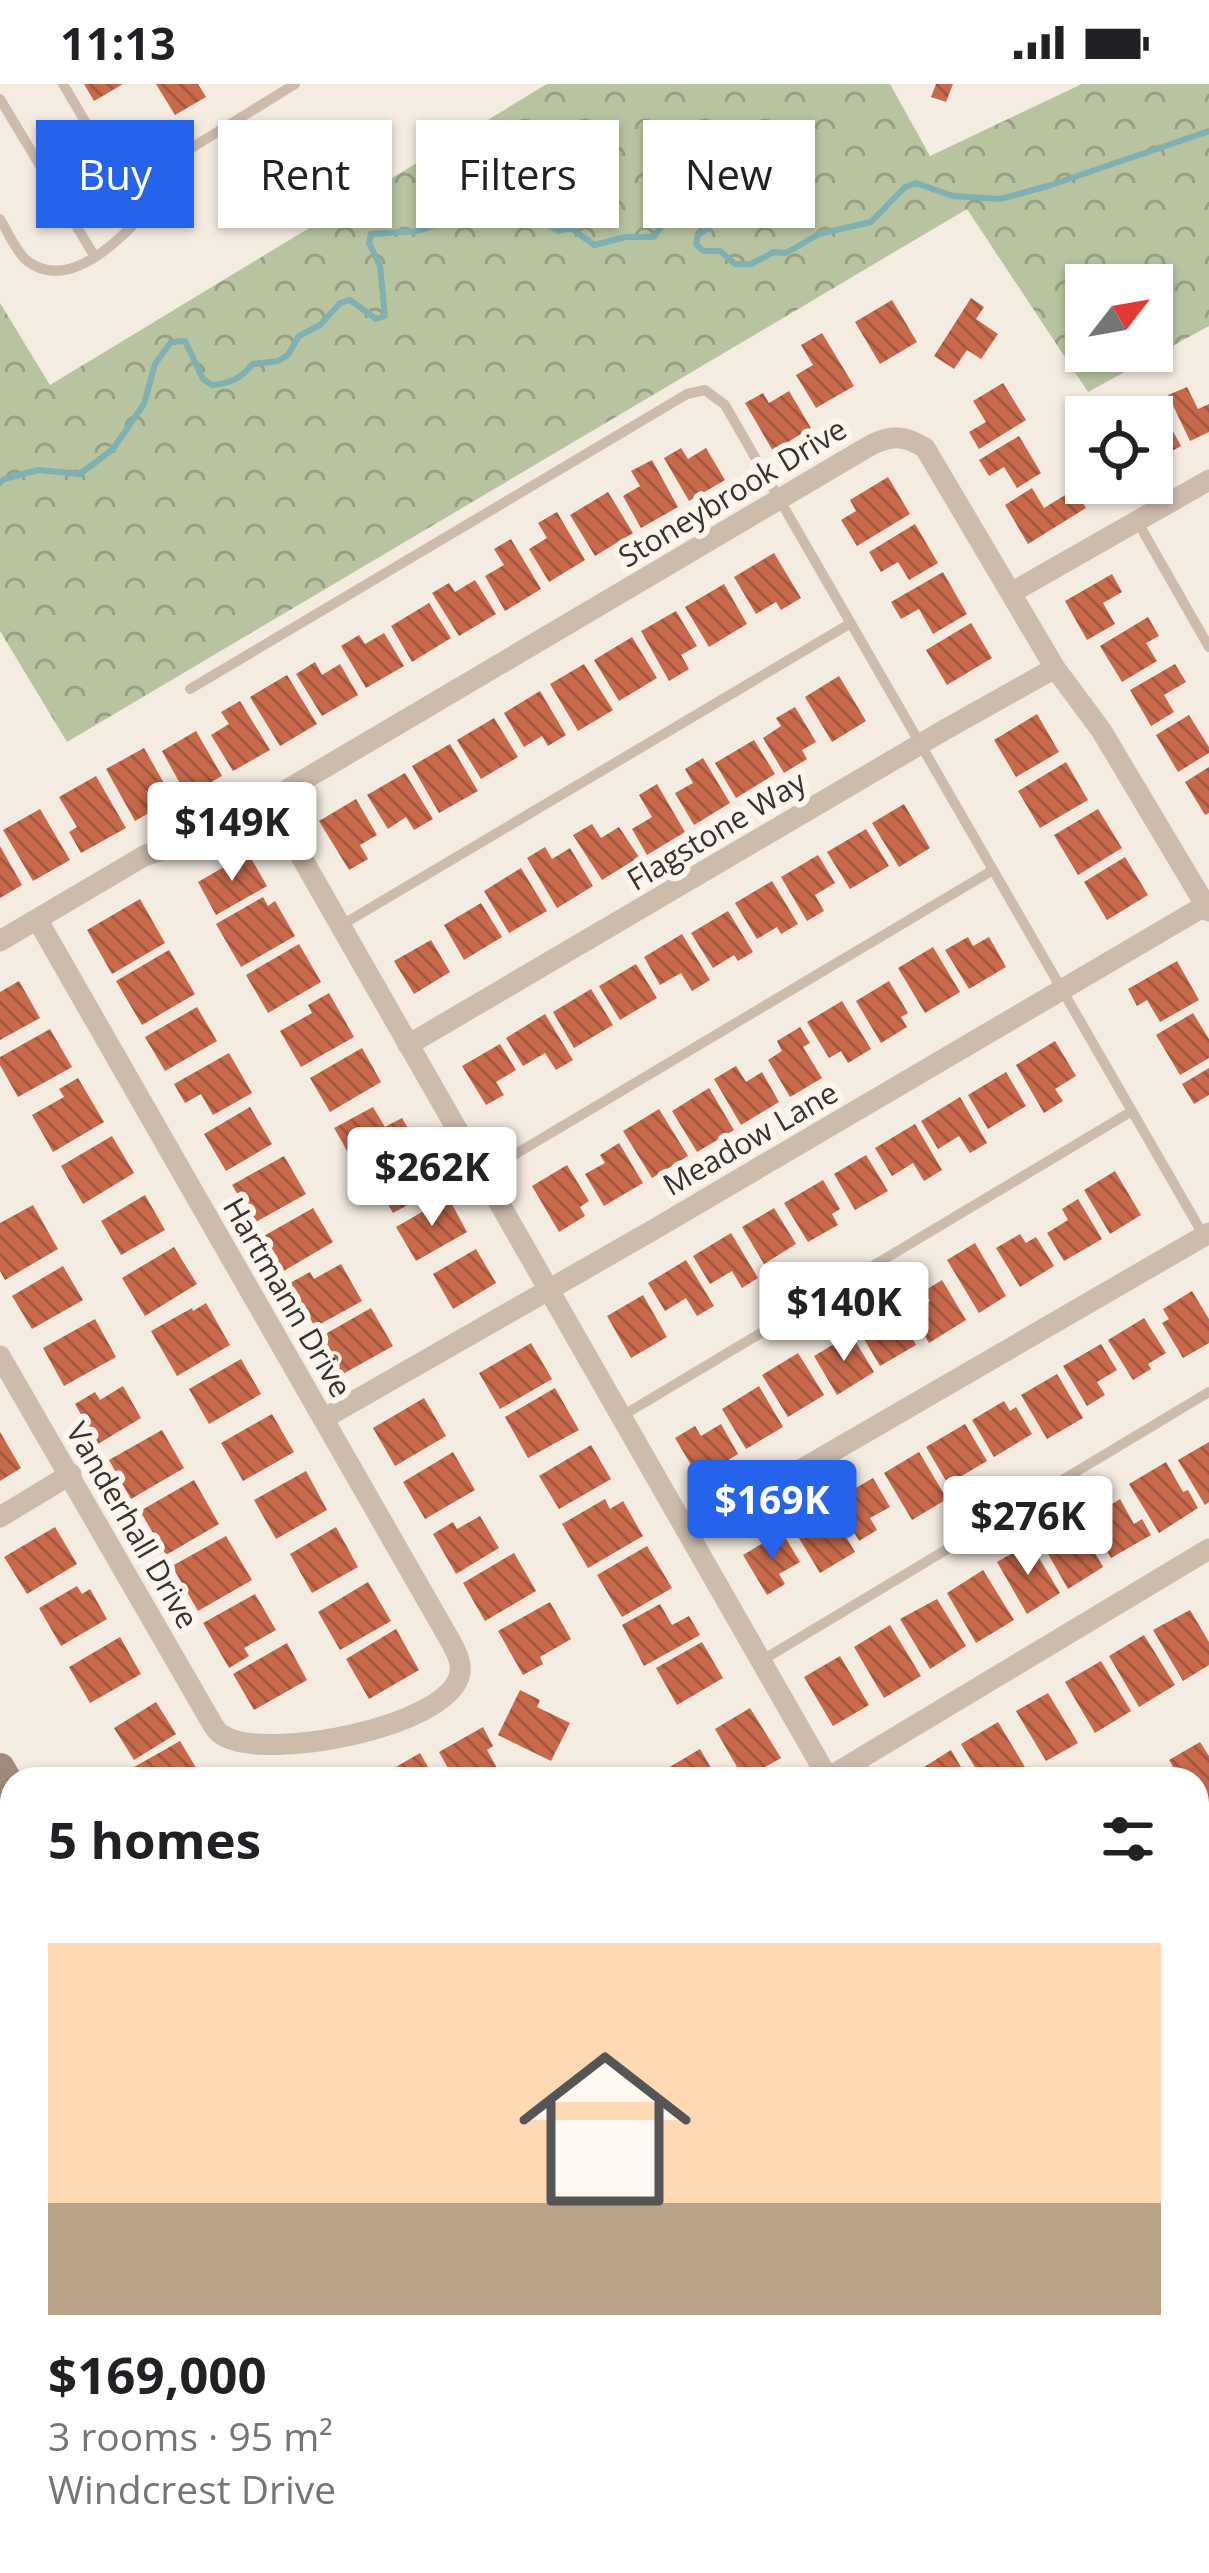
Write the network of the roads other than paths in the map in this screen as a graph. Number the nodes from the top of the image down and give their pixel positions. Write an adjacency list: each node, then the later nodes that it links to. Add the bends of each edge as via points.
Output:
1 (63, 84): 4 (lane)
2 (296, 84): 5 (lane)
3 (0, 99): 8 (lane)
4 (84, 120)
5 (194, 147)
6 (0, 220): 8 (lane, via 22,257 41,269 63,272)
7 (130, 228): 8 (lane)
8 (94, 256)
9 (1209, 480): 11 (street)
10 (779, 499): 12 (street, Stoneybrook Drive, via 871,445 908,437 925,448); 13 (lane); 16 (lane, via 725,405 705,390 687,394); 18 (street, Stoneybrook Drive)
11 (1137, 521): 12 (street); 14 (lane)
12 (1011, 593): 15 (street, Stoneybrook Drive)
13 (850, 622): 17 (lane); 22 (lane)
14 (1209, 647)
15 (1055, 668): 17 (street, Flagstone Way); 20 (street, Stoneybrook Drive)
16 (190, 689)
17 (920, 744): 19 (lane); 25 (street, Flagstone Way)
18 (285, 792): 21 (street, Stoneybrook Drive, via 230,825 144,856); 22 (street, via 279,818)
19 (993, 870): 24 (lane); 27 (lane)
20 (1207, 908): 24 (street, Meadow Lane)
21 (37, 919): 23 (street, Stoneybrook Drive); 33 (street, Hartmann Drive)
22 (340, 926): 25 (street)
23 (0, 941)
24 (1062, 989): 26 (lane); 29 (street, Meadow Lane)
25 (408, 1045): 27 (street)
26 (1132, 1112): 28 (lane); 32 (lane)
27 (482, 1174): 29 (street)
28 (1207, 1234): 36 (street)
29 (549, 1289): 32 (street); 33 (street, Meadow Lane)
30 (0, 1356): 34 (street, Vanderhall Drive)
31 (1209, 1392): 38 (lane)
32 (622, 1416): 36 (street)
33 (323, 1419): 39 (street, Hartmann Drive, via 461,1671 434,1701 328,1742 230,1740)
34 (71, 1474): 35 (street); 39 (street, Vanderhall Drive)
35 (0, 1517)
36 (690, 1534): 38 (street)
37 (1209, 1549): 41 (street)
38 (761, 1661): 40 (street)
39 (213, 1725)
40 (821, 1767)
41 (845, 1767)

